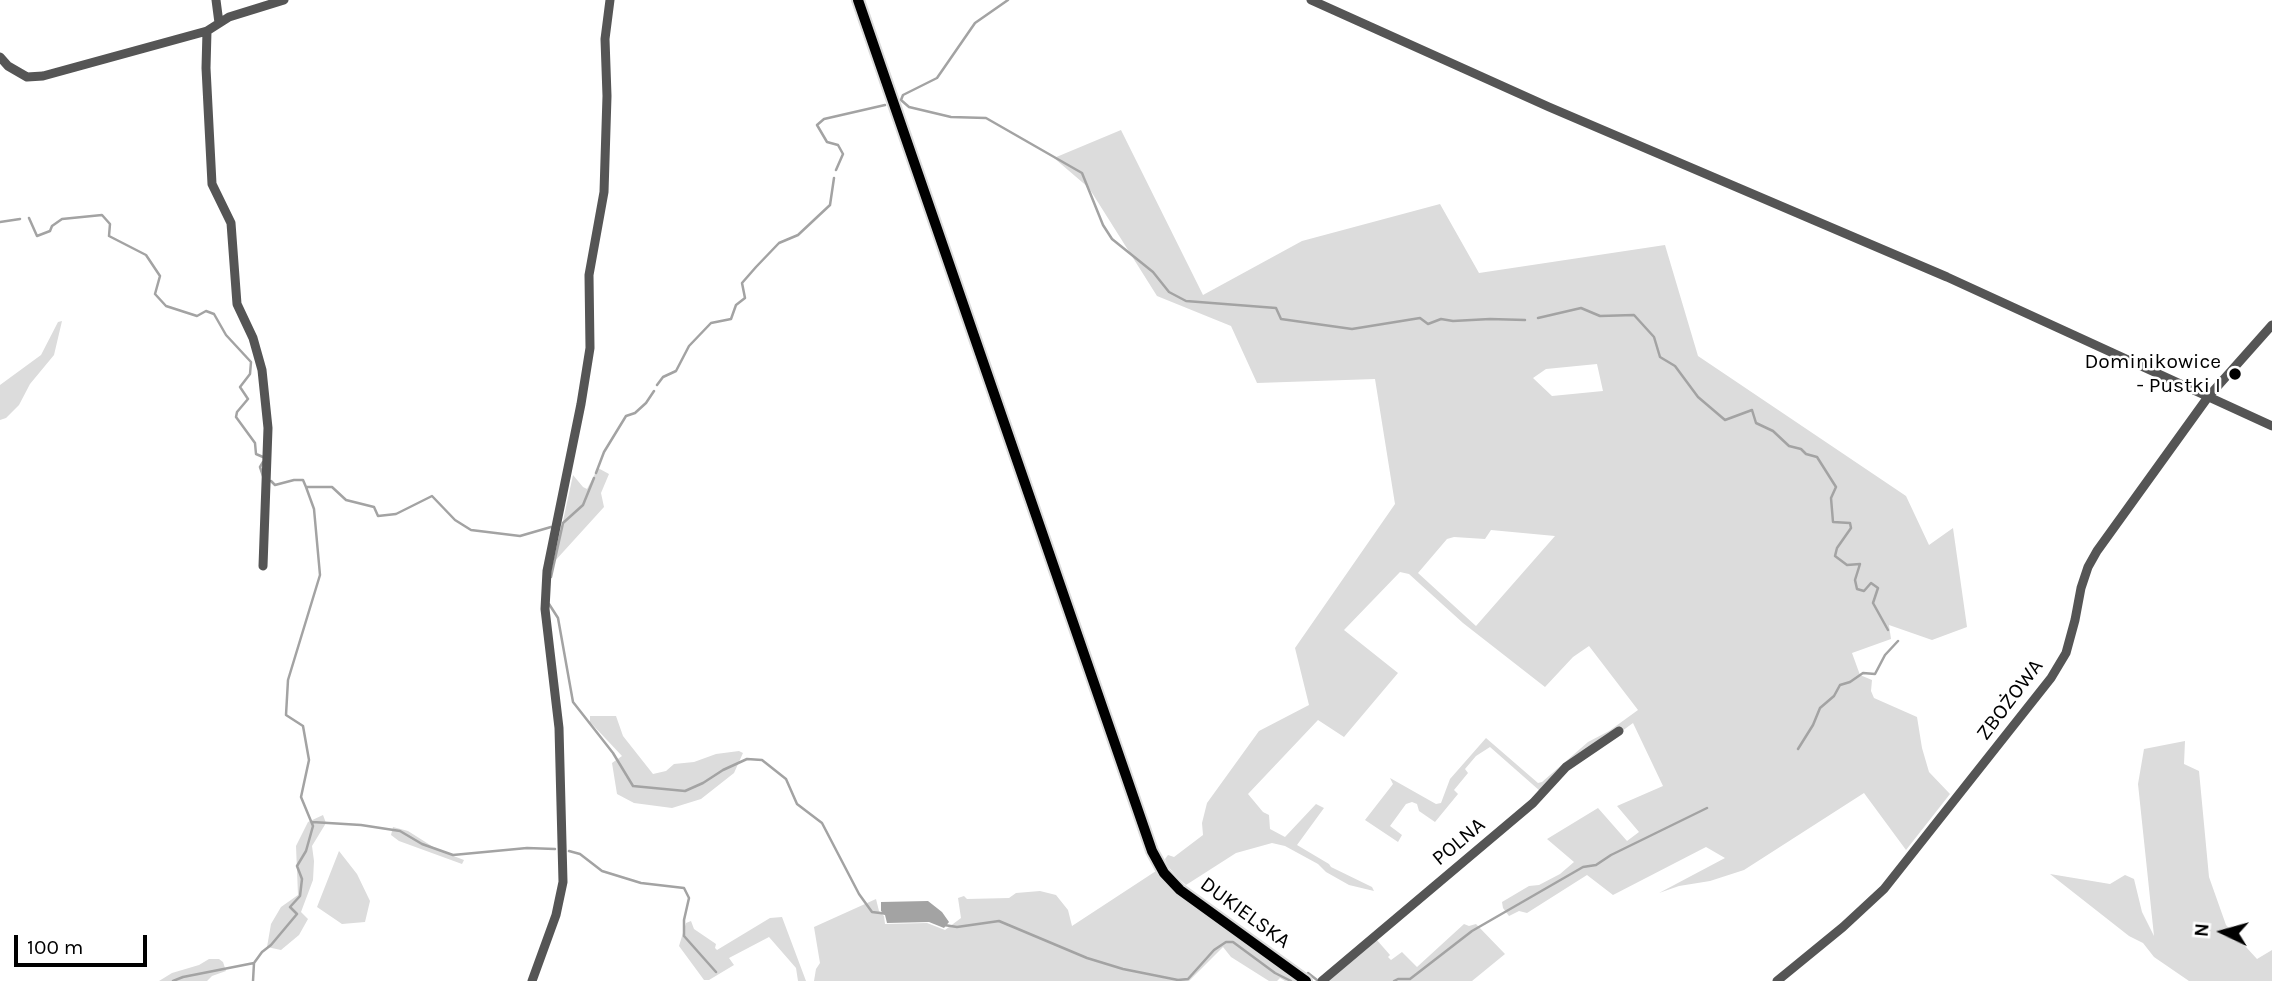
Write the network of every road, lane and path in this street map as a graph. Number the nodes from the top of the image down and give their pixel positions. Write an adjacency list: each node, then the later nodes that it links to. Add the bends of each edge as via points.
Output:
1 (216, 0): 6 (street)
2 (284, 0): 6 (street)
3 (610, 0): 14 (street, via 605,39 604,192 589,275 590,348 547,571 545,609 559,728 563,882)
4 (858, 0): 15 (main road, DUKIELSKA, via 1153,852 1180,890)
5 (1311, 0): 10 (street, via 1947,277)
6 (219, 23): 7 (street)
7 (207, 31): 8 (street, via 43,76 27,76); 12 (street, via 212,184 231,223 237,304 262,370 268,429)
8 (0, 57)
9 (2272, 325): 10 (street, ZBOŻOWA)
10 (2207, 397): 11 (street); 17 (street, ZBOŻOWA, via 2093,559 2081,588 2066,653 2051,678 1884,889)
11 (2272, 425)
12 (263, 566)
13 (1619, 731): 16 (street, POLNA, via 1566,767 1533,803)
14 (532, 981)
15 (1306, 981)
16 (1322, 981)
17 (1777, 981)

